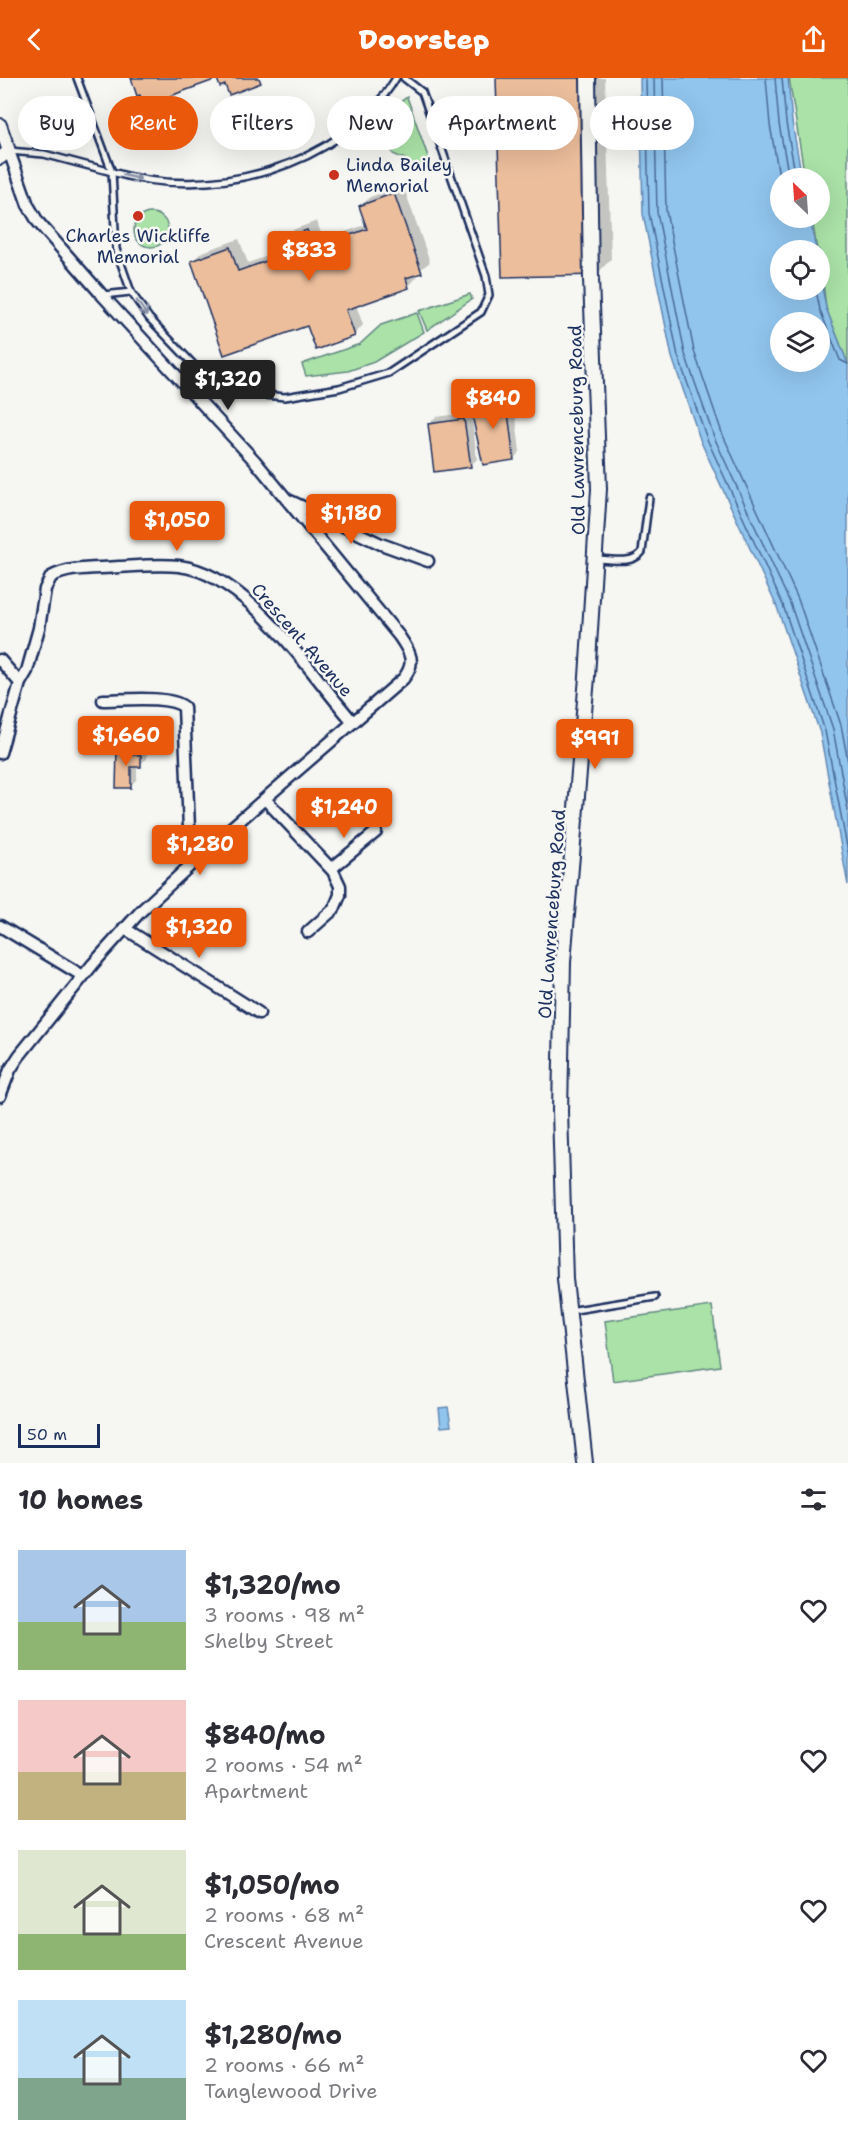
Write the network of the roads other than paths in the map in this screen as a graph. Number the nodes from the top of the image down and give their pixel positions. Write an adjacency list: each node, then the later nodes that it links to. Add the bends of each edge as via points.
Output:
1 (76, 78): 7 (lane)
2 (396, 78): 7 (lane, one-way to 2, via 135,179 184,182 271,170 331,142 386,95)
3 (404, 78): 8 (lane, one-way to 3, via 149,318 216,383 244,393 285,398 389,373 481,312 489,295 486,276 422,92)
4 (588, 78): 12 (main road, Old Lawrenceburg Road, via 599,489)
5 (0, 126): 6 (street)
6 (4, 155): 7 (lane, via 44,154); 9 (street, via 38,222)
7 (112, 172): 8 (lane, via 116,249)
8 (131, 292): 9 (lane)
9 (102, 296): 10 (street)
10 (285, 498): 13 (street); 17 (street, via 412,657 410,672)
11 (649, 498): 12 (lane, via 638,558)
12 (595, 559): 30 (main road, Old Lawrenceburg Road, via 562,996 560,1150)
13 (428, 561)
14 (0, 660): 15 (street)
15 (20, 683): 17 (street, Crescent Avenue, via 27,671 51,577 73,570 179,566 215,578 249,600); 18 (street)
16 (103, 700): 21 (street, via 165,700 184,707 189,828)
17 (353, 723): 19 (street)
18 (0, 753)
19 (265, 799): 21 (street); 22 (street)
20 (376, 832): 22 (street)
21 (200, 858): 24 (street)
22 (331, 869): 25 (street, via 340,886 338,902)
23 (0, 926): 26 (street)
24 (124, 928): 26 (street); 27 (street)
25 (308, 932)
26 (83, 976): 28 (street, via 19,1056)
27 (259, 1013)
28 (0, 1096)
29 (655, 1297): 30 (lane)
30 (568, 1311): 31 (main road, Old Lawrenceburg Road)
31 (585, 1463)

